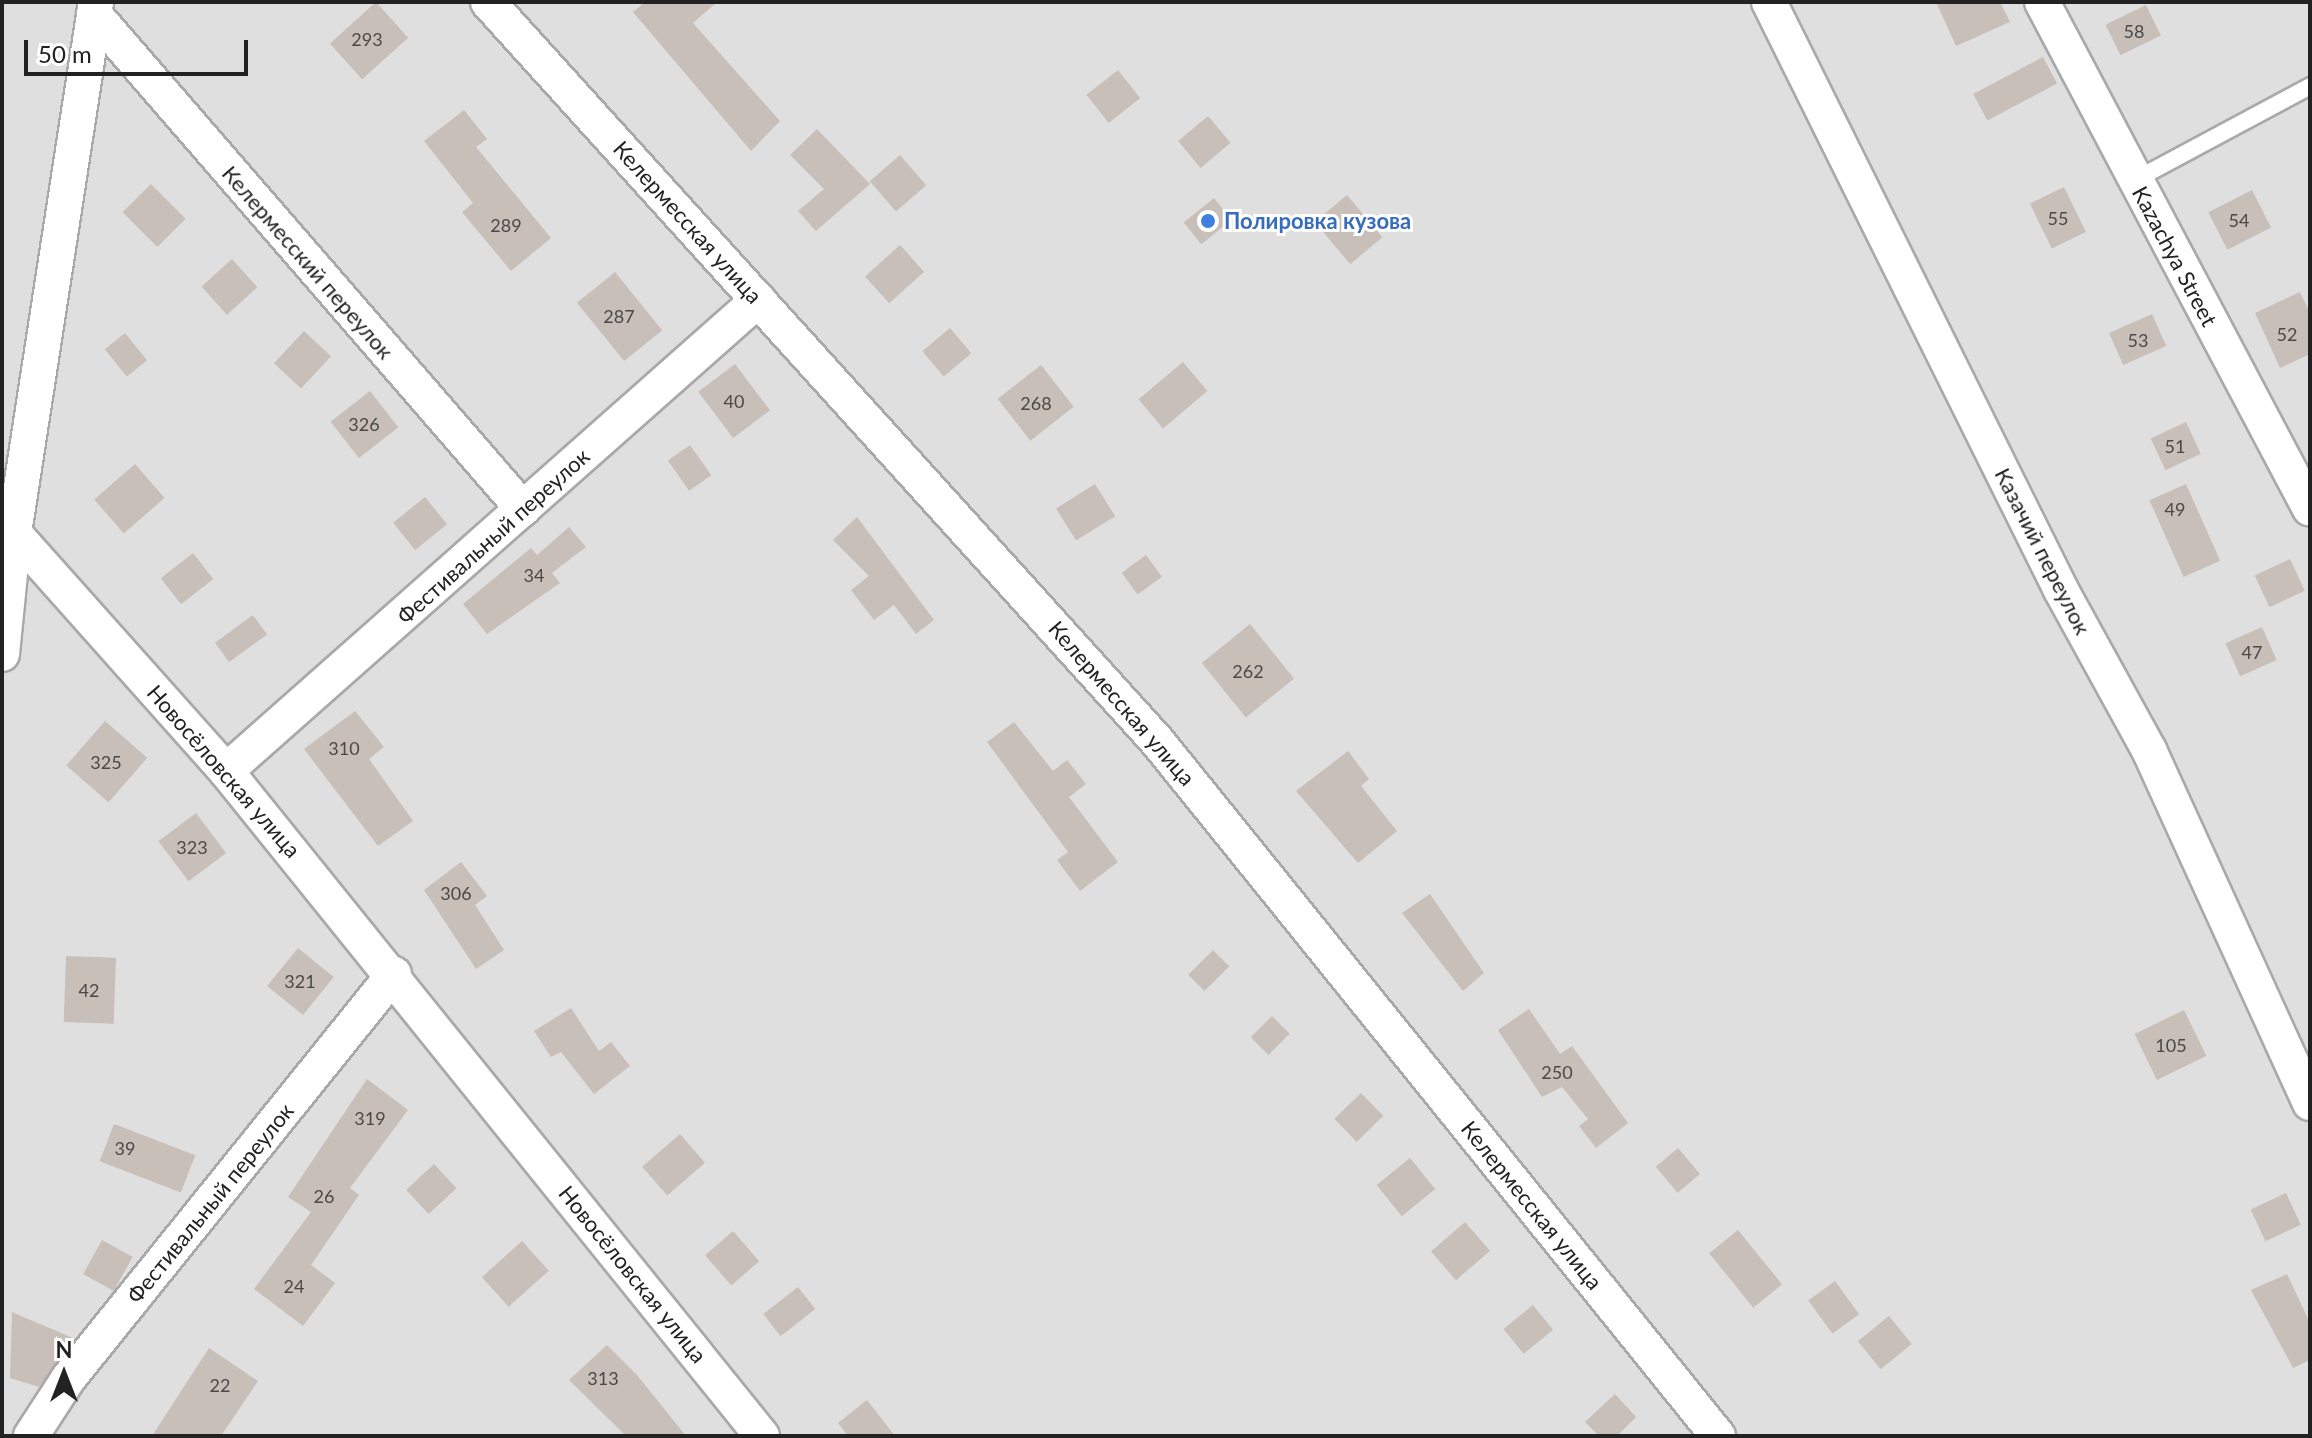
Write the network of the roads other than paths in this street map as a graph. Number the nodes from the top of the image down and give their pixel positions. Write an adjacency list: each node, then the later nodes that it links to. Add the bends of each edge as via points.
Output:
1 (488, 2): 7 (street, Келермесская улица)
2 (1769, 2): 14 (street, Казачий переулок, via 2061,590 2149,750)
3 (2042, 2): 6 (street, Kazachya Street)
4 (95, 8): 8 (street, Келермесский переулок); 10 (street)
5 (2310, 86): 6 (lane)
6 (2135, 180): 9 (street, Kazachya Street)
7 (758, 300): 8 (street, Фестивальный переулок); 17 (street, Келермесская улица, via 1157,741)
8 (523, 509): 12 (street, Фестивальный переулок)
9 (2310, 509)
10 (14, 533): 11 (street); 12 (street, Новосёловская улица)
11 (2, 654)
12 (226, 771): 13 (street, Новосёловская улица)
13 (394, 974): 15 (street, Фестивальный переулок, via 68,1379); 16 (street, Новосёловская улица)
14 (2310, 1103)
15 (32, 1436)
16 (762, 1436)
17 (1718, 1436)

